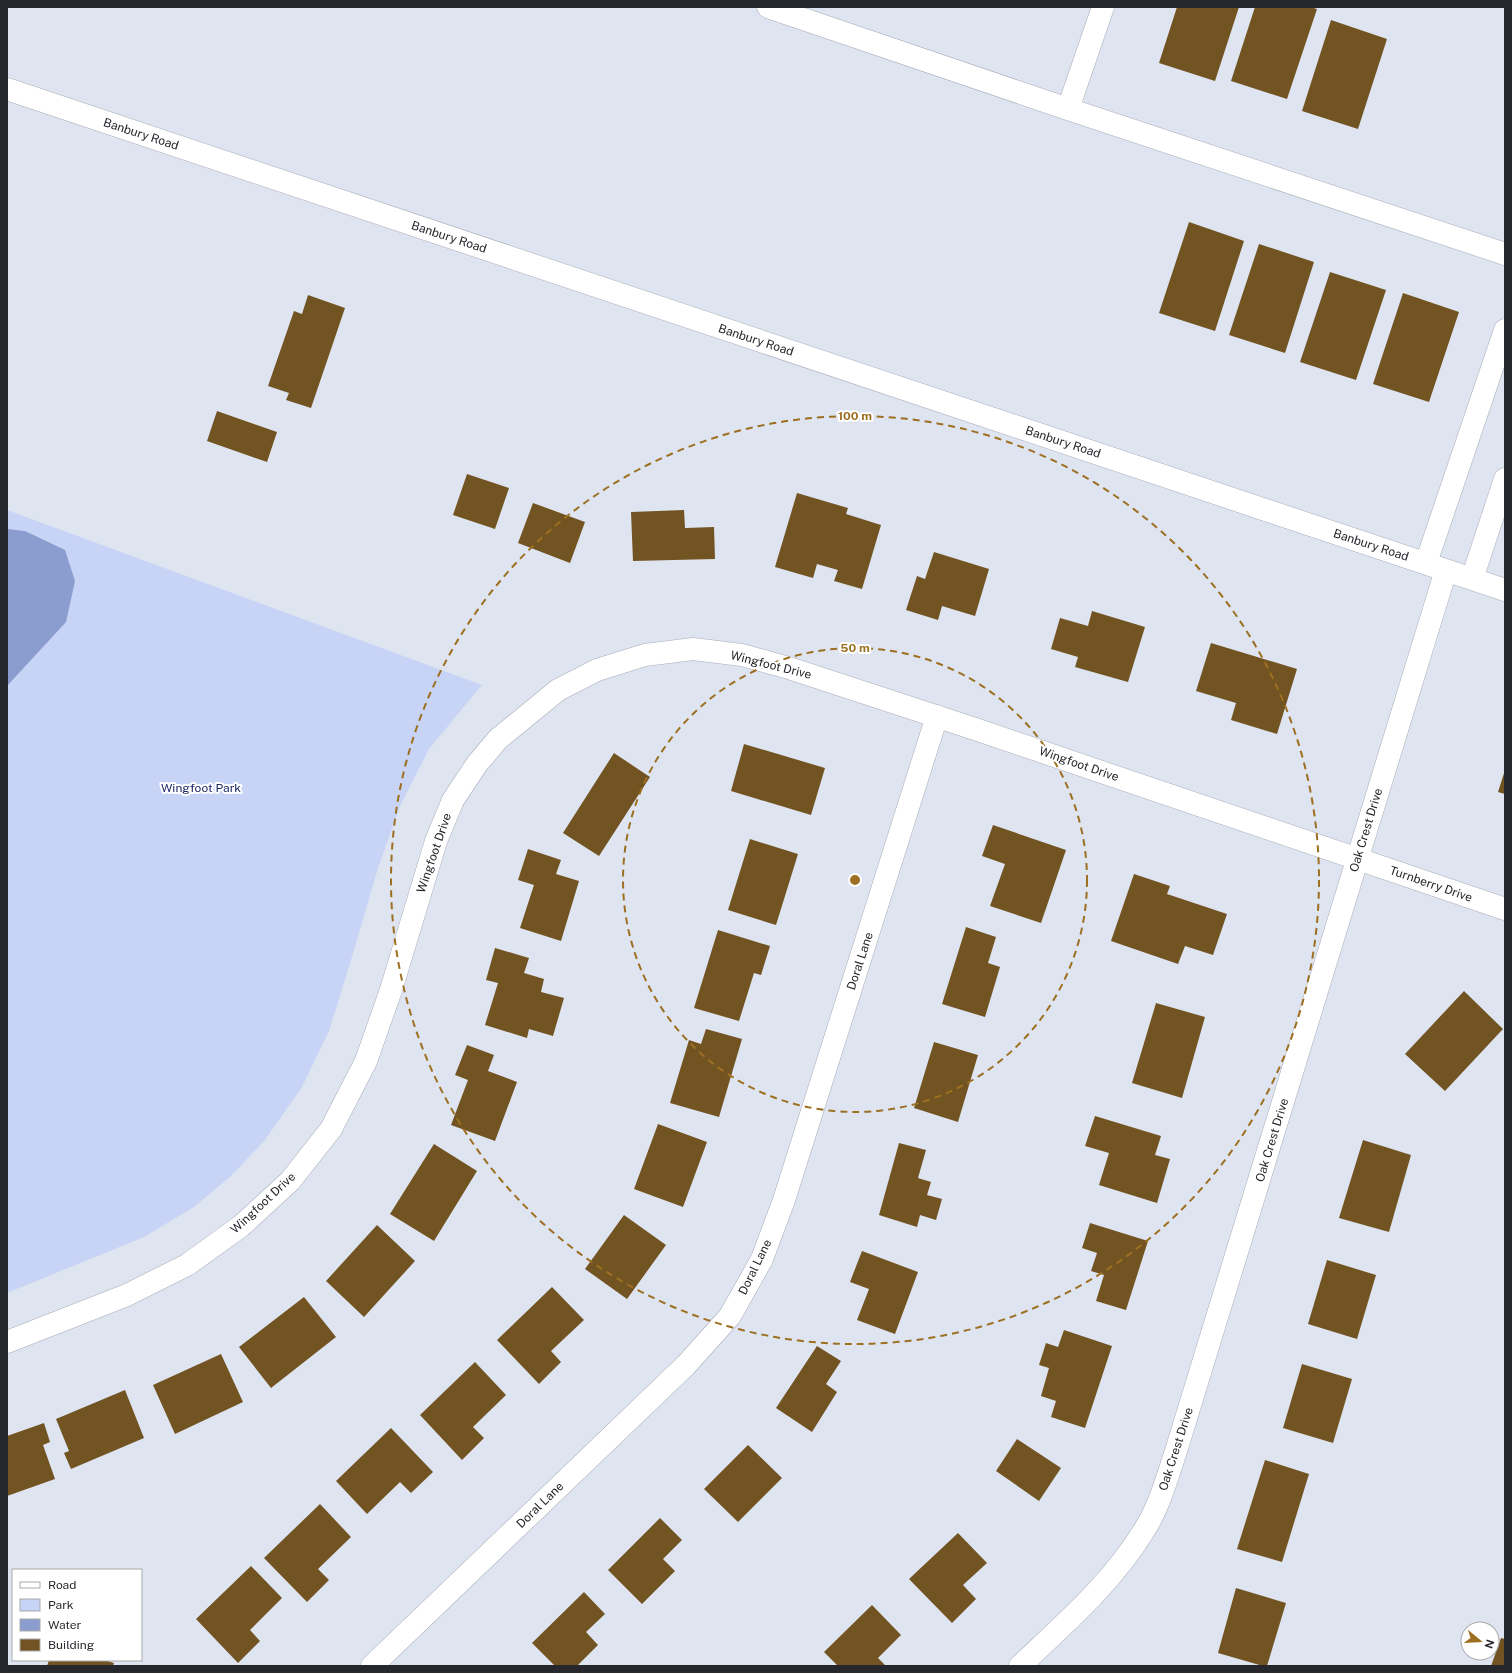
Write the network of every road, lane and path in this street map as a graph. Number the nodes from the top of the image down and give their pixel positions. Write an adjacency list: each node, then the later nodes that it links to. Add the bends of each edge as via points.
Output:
1 (768, 7): 4 (street)
2 (1103, 7): 4 (street)
3 (7, 89): 8 (street, Banbury Road)
4 (1068, 109): 5 (street)
5 (1505, 254)
6 (1505, 330): 8 (street, Oak Crest Drive)
7 (1505, 479): 9 (street)
8 (1436, 567): 9 (street, Banbury Road); 12 (street, Oak Crest Drive)
9 (1472, 579): 10 (street, Banbury Road)
10 (1505, 590)
11 (937, 716): 12 (street, Wingfoot Drive); 14 (street, Wingfoot Drive, via 742,655 694,649 645,655 597,670 558,690 498,740 477,764 452,800 436,841 391,990 366,1061 331,1129 290,1181 241,1226 187,1265 127,1295); 15 (street, Doral Lane, via 784,1200 762,1259 730,1316 686,1365)
12 (1357, 860): 13 (street, Turnberry Drive); 16 (street, Oak Crest Drive, via 1163,1491 1144,1532 1119,1566)
13 (1505, 909)
14 (7, 1342)
15 (372, 1666)
16 (1020, 1666)

